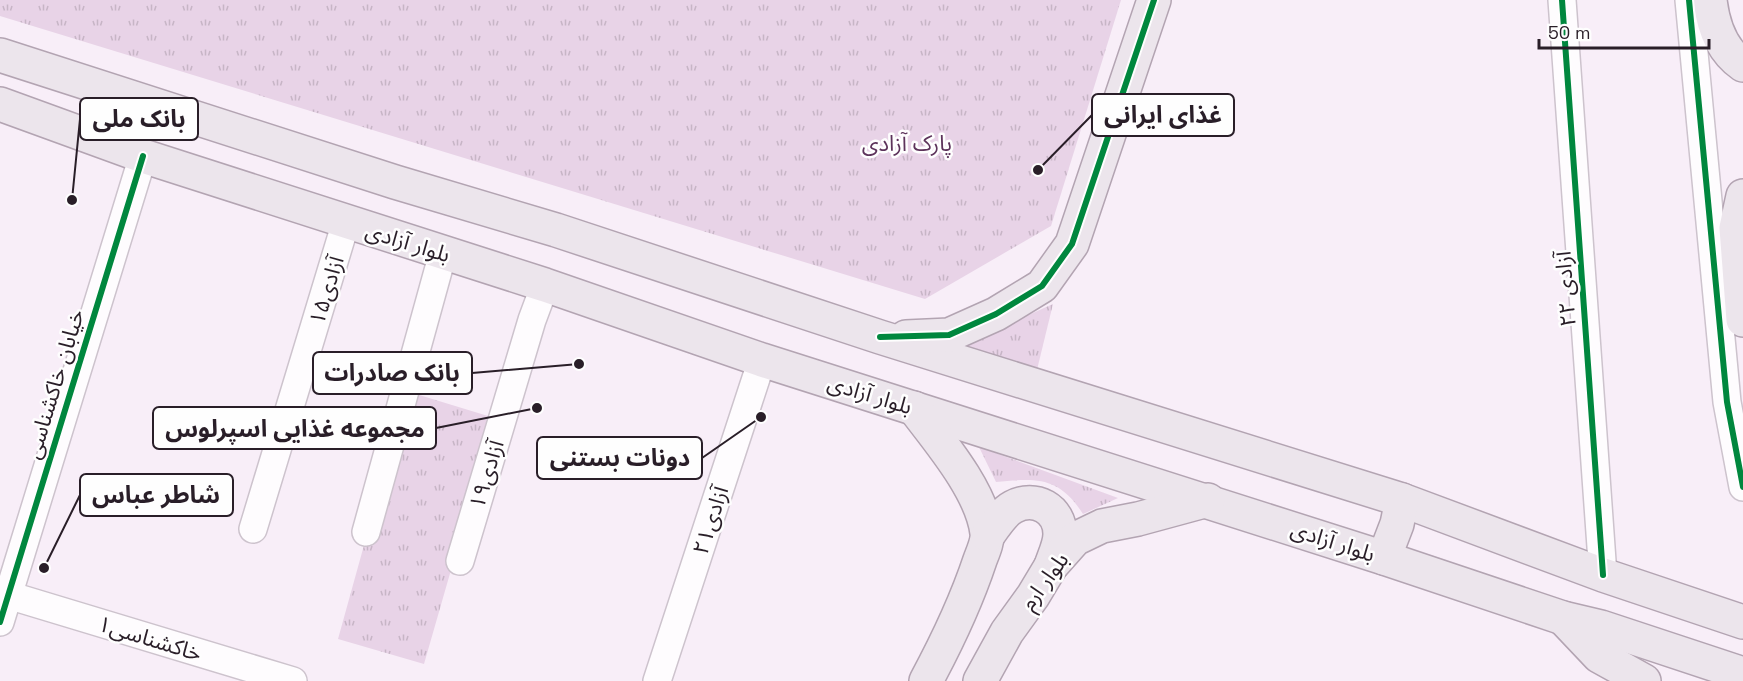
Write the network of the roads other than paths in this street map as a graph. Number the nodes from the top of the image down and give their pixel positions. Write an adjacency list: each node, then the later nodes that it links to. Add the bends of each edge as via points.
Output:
1 (1154, 0): 14 (main road, via 1072,244 1042,286 996,315 949,335)
2 (1562, 0): 26 (street, آزادی ۲۲)
3 (1689, 0): 17 (street, via 1727,402)
4 (1710, 0): 6 (main road, via 1718,37)
5 (0, 55): 14 (main road, via 556,230)
6 (1739, 63)
7 (0, 104): 8 (main road, بلوار آزادی)
8 (143, 156): 10 (main road, بلوار آزادی); 27 (street, خیابان خاکشناسی)
9 (1743, 196): 13 (main road, via 1736,228)
10 (346, 222): 11 (main road, بلوار آزادی); 20 (street, آزادی۱۵)
11 (443, 253): 12 (main road, بلوار آزادی); 21 (street)
12 (545, 285): 15 (main road, بلوار آزادی); 24 (street, آزادی۱۹)
13 (1743, 320)
14 (880, 337): 19 (main road)
15 (762, 360): 16 (main road, بلوار آزادی); 34 (street, آزادی۲۱)
16 (914, 408): 18 (main road, بلوار آزادی); 22 (main road, via 962,473)
17 (1743, 487)
18 (1208, 500): 23 (main road, بلوار آزادی); 25 (main road, بلوار ارم, via 1102,526 1075,539)
19 (1402, 500): 23 (main road); 26 (main road)
20 (253, 529)
21 (366, 532)
22 (988, 536): 25 (main road, via 1012,507 1034,502 1044,505 1052,511 1060,534); 35 (main road, via 969,594)
23 (1384, 558): 28 (main road, بلوار آزادی)
24 (460, 561)
25 (1051, 566): 36 (main road, بلوار ارم)
26 (1603, 575): 30 (main road)
27 (8, 595): 29 (street, خیابان خاکشناسی); 33 (street, خاکشناسی۱)
28 (1563, 618): 31 (main road); 32 (main road, بلوار آزادی)
29 (0, 622)
30 (1743, 622)
31 (1605, 669): 37 (main road)
32 (1743, 674)
33 (293, 681)
34 (657, 681)
35 (926, 681)
36 (980, 681)
37 (1644, 681)

